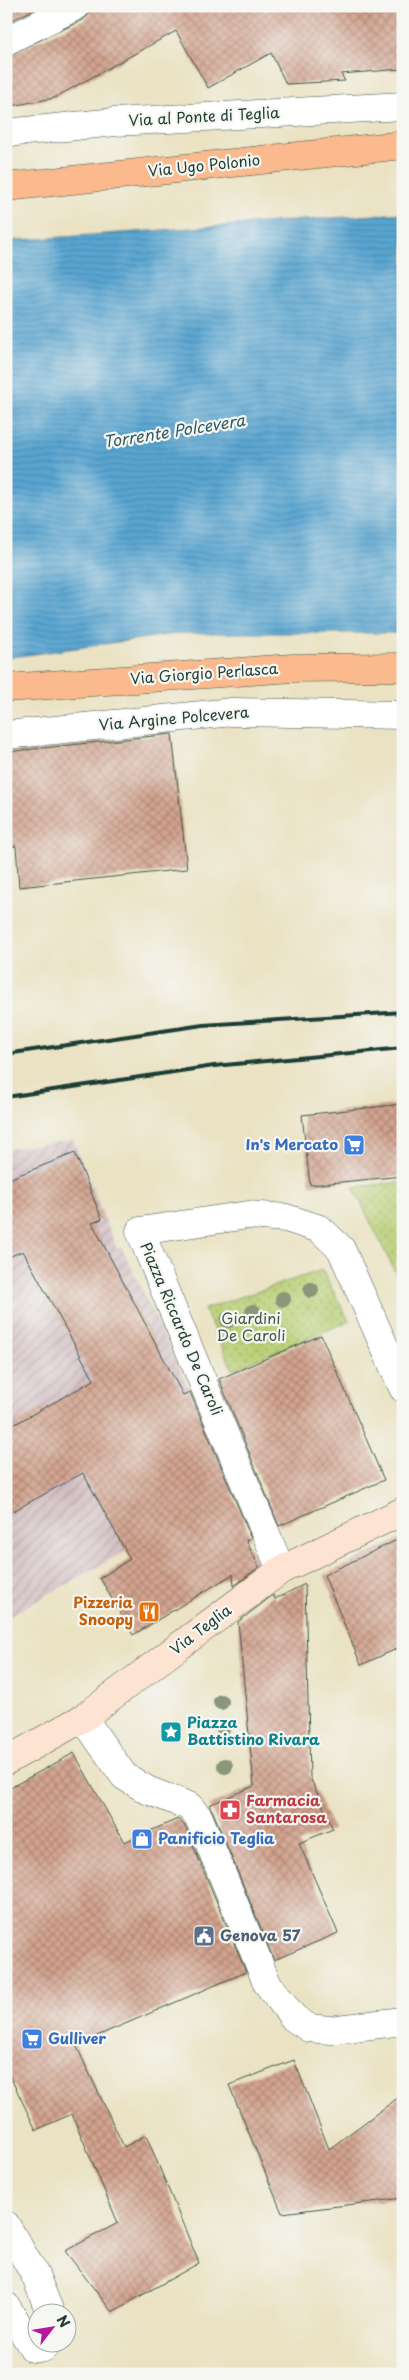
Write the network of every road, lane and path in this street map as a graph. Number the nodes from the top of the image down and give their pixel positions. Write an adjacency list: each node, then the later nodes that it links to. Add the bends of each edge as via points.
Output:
1 (76, 6): 2 (street)
2 (6, 41)
3 (403, 106): 4 (street, Via al Ponte di Teglia, via 114,122)
4 (6, 133)
5 (403, 145): 6 (main road, Via Ugo Polonio)
6 (6, 187)
7 (403, 668): 8 (main road, Via Giorgio Perlasca, via 293,668)
8 (6, 688)
9 (403, 715): 10 (street, Via Argine Polcevera, via 232,712)
10 (6, 735)
11 (403, 1388): 13 (street, Piazza Riccardo De Caroli, via 340,1249 320,1229 286,1218 248,1215 140,1231)
12 (403, 1511): 13 (main road, Via Teglia)
13 (280, 1570): 14 (main road, Via Teglia)
14 (84, 1718): 15 (main road, Via Teglia); 16 (street, via 124,1776 147,1790 189,1806 199,1818 267,1983 294,2018 309,2028 330,2030)
15 (6, 1761)
16 (403, 2021)
17 (6, 2225): 18 (street, via 35,2275)
18 (46, 2302)
19 (6, 2306): 20 (street)
20 (28, 2340)

